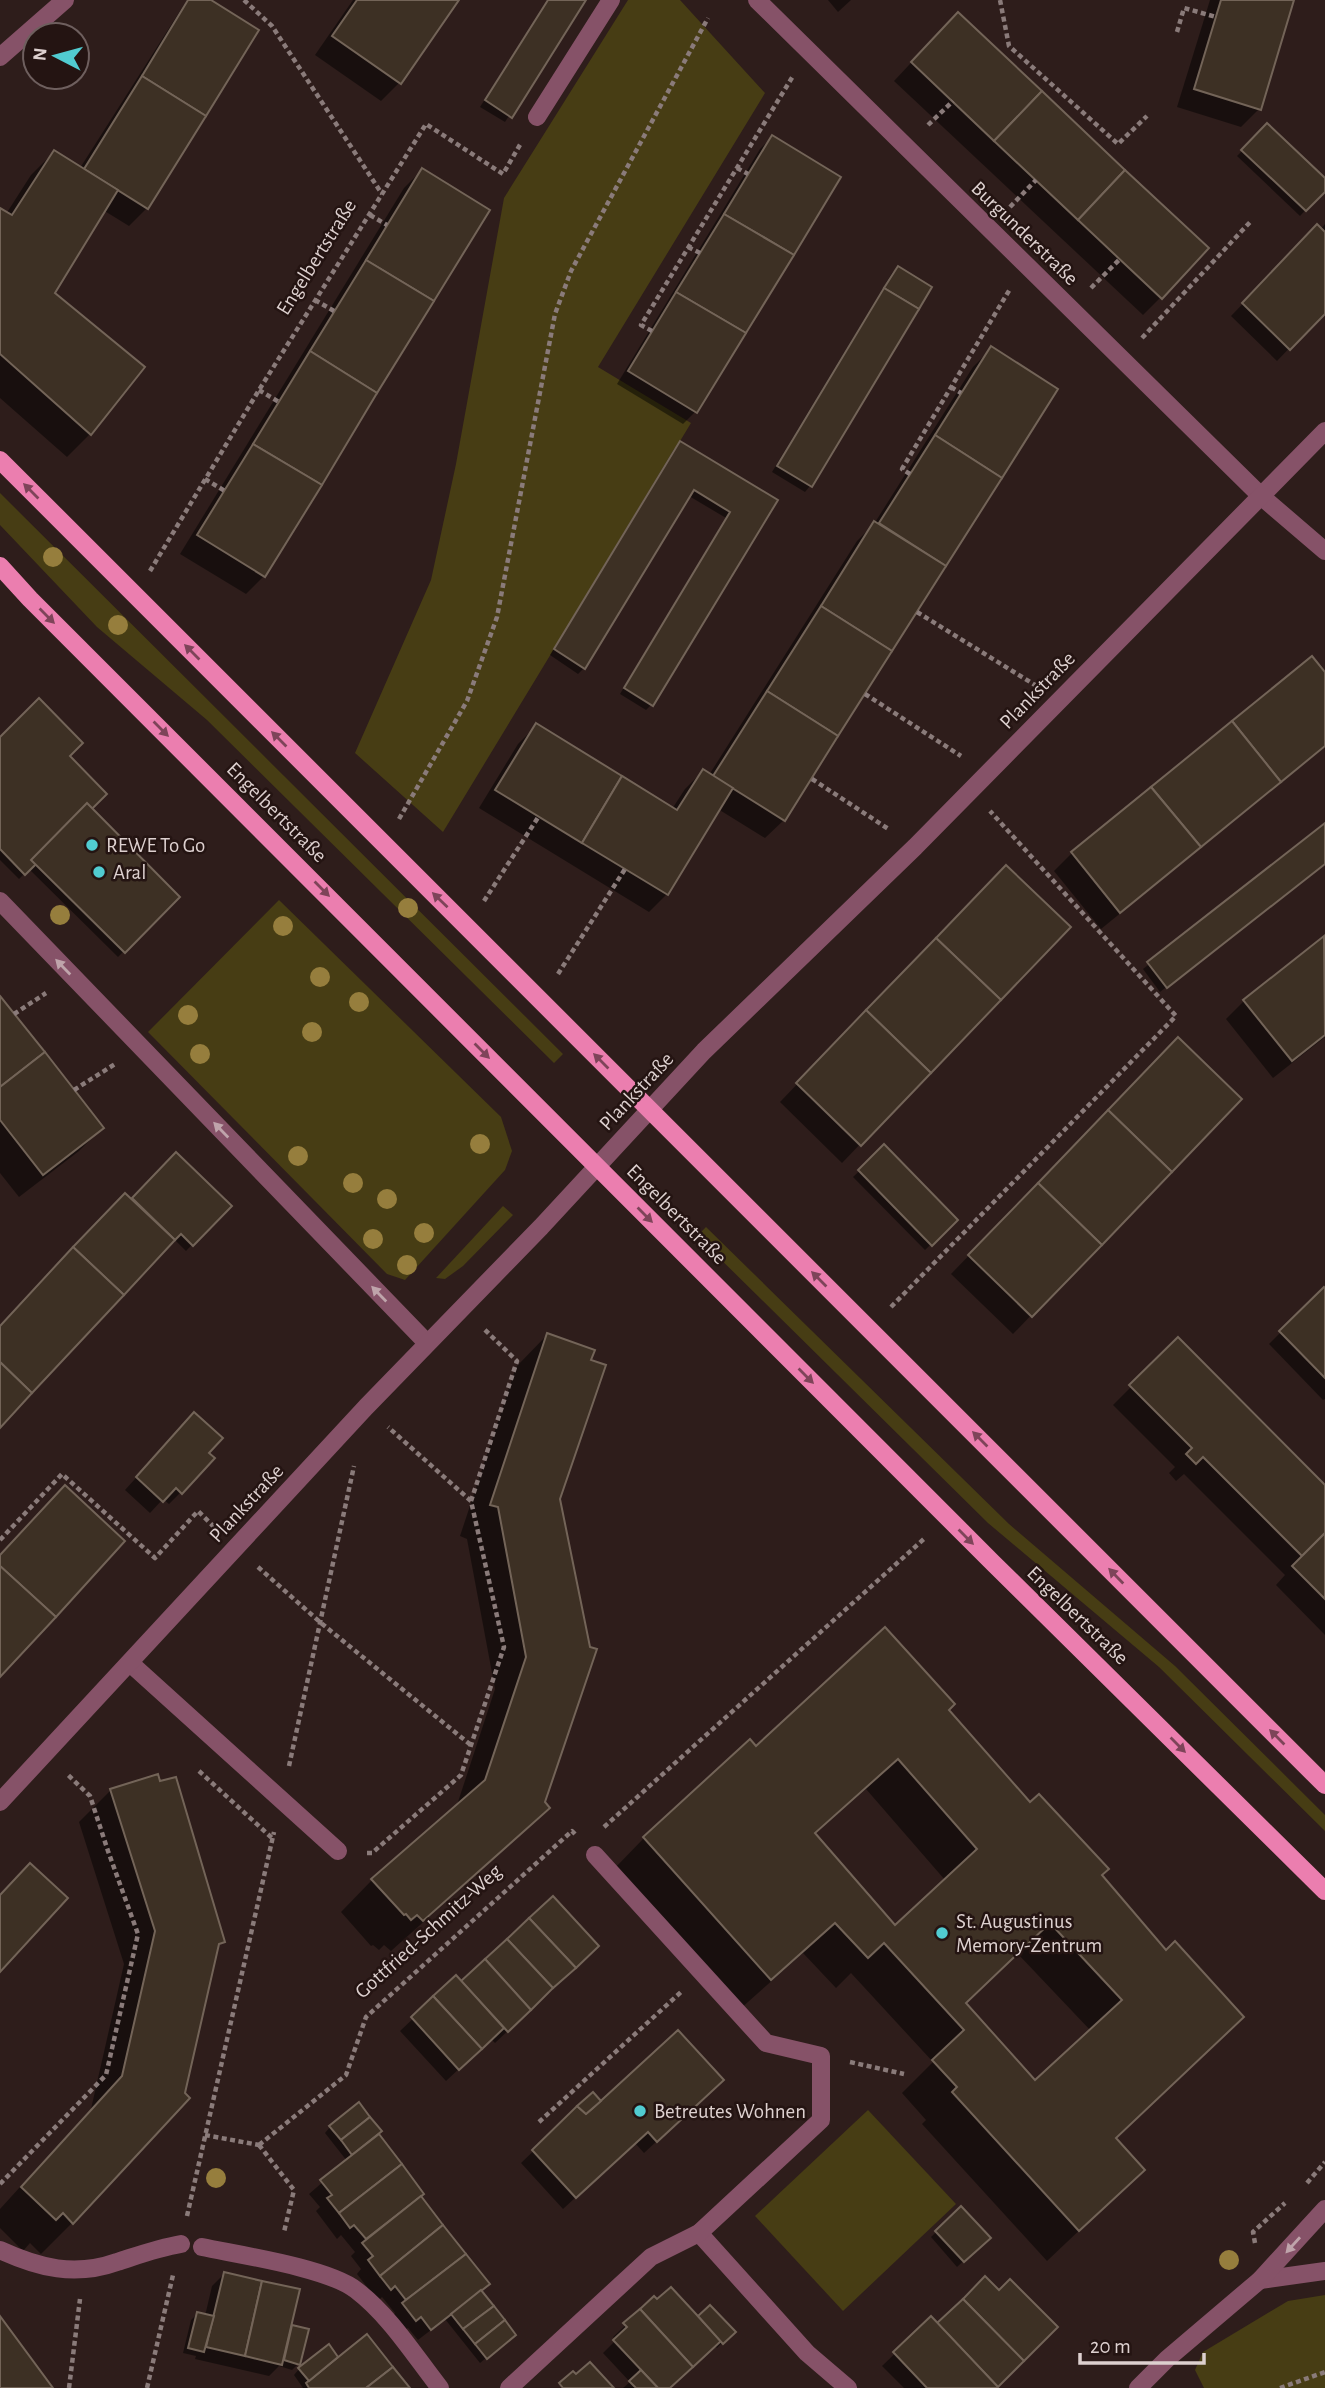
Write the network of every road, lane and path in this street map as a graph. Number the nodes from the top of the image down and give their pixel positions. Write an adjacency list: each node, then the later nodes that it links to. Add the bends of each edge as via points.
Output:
1 (65, 0): 10 (street)
2 (244, 0): 15 (path, via 272,26)
3 (611, 0): 12 (street)
4 (757, 0): 9 (street, Burgunderstraße)
5 (1000, 0): 11 (path, via 1009,46 1118,144)
6 (1216, 17): 8 (path, via 1184,8)
7 (708, 18): 48 (path, via 572,271 555,314 497,617 467,701)
8 (1177, 32)
9 (808, 51): 13 (path); 22 (street, Burgunderstraße)
10 (0, 57)
11 (1147, 116)
12 (537, 117): 15 (path, Engelbertstraße, via 503,174 426,124)
13 (736, 168): 14 (path); 19 (path)
14 (748, 174)
15 (382, 194): 16 (path, Engelbertstraße)
16 (370, 215): 18 (path); 23 (path, Engelbertstraße)
17 (1252, 220): 27 (path)
18 (387, 225)
19 (688, 247): 20 (path); 26 (path, via 641,324)
20 (700, 253)
21 (1120, 259): 24 (path)
22 (1025, 265): 24 (street, Burgunderstraße); 28 (path)
23 (315, 300): 25 (path); 29 (path, Engelbertstraße)
24 (1070, 309): 27 (street, Burgunderstraße)
25 (334, 311)
26 (652, 331)
27 (1122, 359): 37 (street, Burgunderstraße)
28 (951, 387): 30 (path); 34 (path, via 902,469)
29 (259, 390): 31 (path); 35 (path, Engelbertstraße)
30 (961, 393)
31 (279, 402)
32 (1325, 431): 37 (street, Plankstraße)
33 (0, 460): 40 (main road, one-way to 33)
34 (910, 474)
35 (205, 479): 36 (path); 40 (path, Engelbertstraße)
36 (225, 491)
37 (1262, 497): 38 (street, Burgunderstraße); 43 (street, Plankstraße)
38 (1325, 551)
39 (0, 566): 59 (main road, Engelbertstraße, one-way to 59)
40 (135, 596): 48 (main road, one-way to 40)
41 (917, 612): 43 (path)
42 (865, 694): 44 (path)
43 (1058, 700): 44 (street, Plankstraße)
44 (987, 773): 46 (street, Plankstraße)
45 (812, 779): 49 (path)
46 (971, 789): 49 (street, Plankstraße); 61 (path, via 1176,1016)
47 (539, 816): 52 (path)
48 (384, 845): 52 (main road, one-way to 48)
49 (915, 847): 58 (street, Plankstraße)
50 (625, 869): 54 (path)
51 (0, 901): 53 (street, one-way to 51)
52 (468, 927): 54 (main road)
53 (73, 976): 55 (path); 56 (street)
54 (541, 1001): 58 (main road, one-way to 54)
55 (14, 1014)
56 (141, 1047): 57 (path); 62 (street, one-way to 56)
57 (74, 1090)
58 (649, 1109): 59 (street, Plankstraße); 61 (main road, one-way to 58)
59 (597, 1167): 60 (street, Plankstraße); 65 (main road, Engelbertstraße, one-way to 65)
60 (462, 1306): 62 (street, Plankstraße); 64 (path, via 517,1361)
61 (870, 1329): 71 (main road, one-way to 61)
62 (427, 1343): 63 (street, Plankstraße)
63 (366, 1407): 64 (path); 67 (street, Plankstraße)
64 (471, 1502): 69 (path, via 504,1647)
65 (947, 1518): 73 (path); 75 (main road, Engelbertstraße, one-way to 75)
66 (0, 1540): 67 (path, via 62,1474 155,1558 198,1511)
67 (236, 1548): 68 (street, Plankstraße); 69 (path)
68 (130, 1663): 70 (street, Plankstraße); 74 (street)
69 (472, 1746): 74 (path, via 461,1775 372,1853)
70 (45, 1755): 72 (street, Plankstraße); 81 (path, via 90,1796 138,1934 106,2075)
71 (1325, 1786)
72 (0, 1802)
73 (590, 1849): 76 (street); 80 (path, Gottfried-Schmitz-Weg, via 572,1831 366,2017 346,2075)
74 (338, 1851)
75 (1325, 1891)
76 (702, 1972): 77 (street, via 766,2043); 79 (path)
77 (821, 2056): 78 (path); 83 (street, via 821,2120)
78 (904, 2074)
79 (539, 2122)
80 (259, 2145): 84 (path, via 205,2135); 87 (path, via 294,2190)
81 (0, 2184)
82 (1325, 2209): 90 (street, one-way to 90)
83 (699, 2233): 95 (street, via 651,2257); 96 (street, via 807,2353)
84 (181, 2244): 88 (street); 93 (path)
85 (202, 2247): 87 (street)
86 (0, 2250): 88 (street, via 54,2270)
87 (276, 2263): 94 (street, via 332,2277 355,2289 379,2310)
88 (83, 2271): 92 (path)
89 (1325, 2271): 90 (street)
90 (1261, 2280): 97 (street)
91 (1325, 2372): 98 (path)
92 (69, 2388)
93 (147, 2388)
94 (440, 2388)
95 (509, 2388)
96 (848, 2388)
97 (1138, 2388)
98 (1280, 2388)

